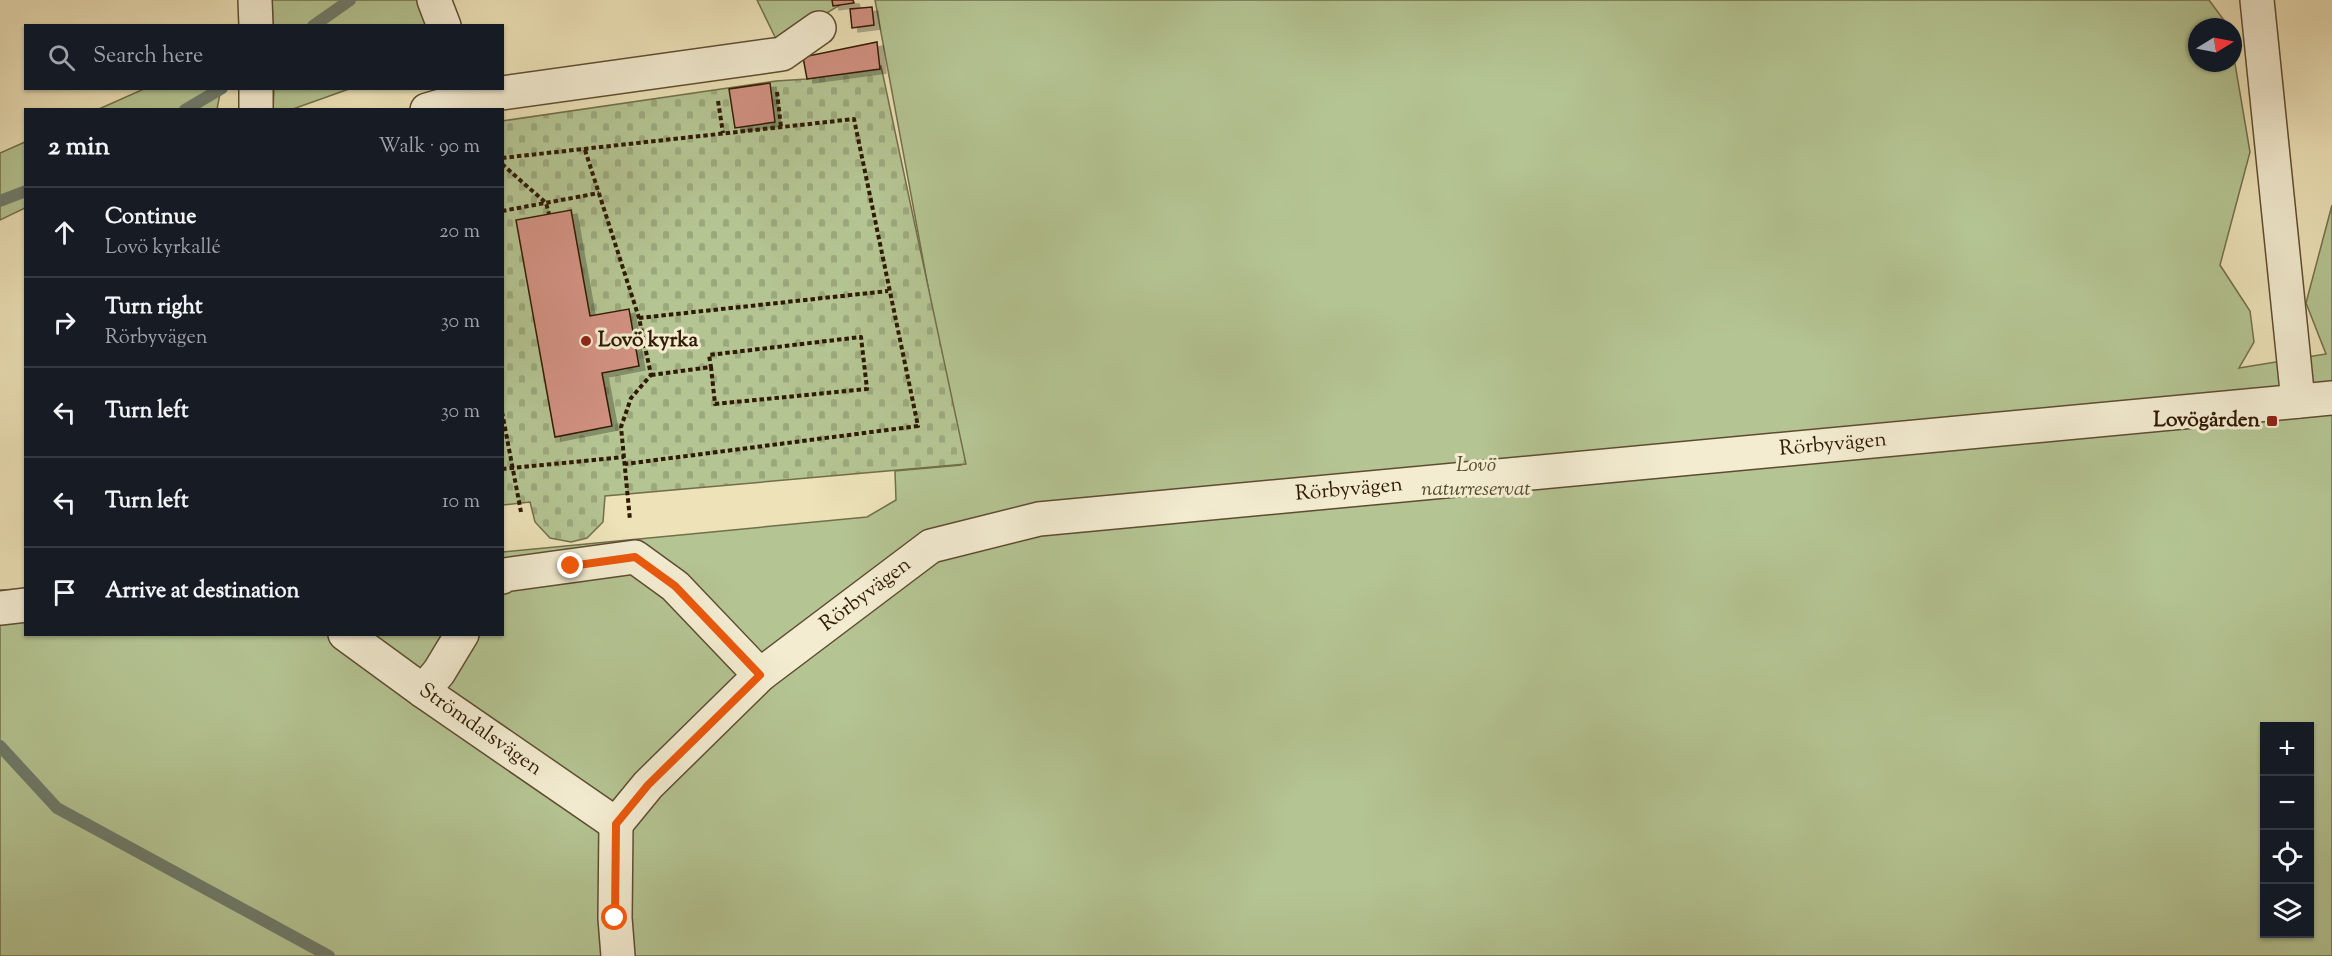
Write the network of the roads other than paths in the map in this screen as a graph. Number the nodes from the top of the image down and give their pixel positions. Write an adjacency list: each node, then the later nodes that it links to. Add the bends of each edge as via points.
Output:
1 (255, 0): 4 (street)
2 (434, 0): 5 (street)
3 (2257, 0): 12 (street)
4 (255, 24)
5 (443, 24)
6 (819, 28): 8 (street, via 782,54)
7 (256, 90): 9 (street)
8 (474, 98): 10 (street)
9 (256, 108)
10 (435, 108)
11 (2332, 398): 12 (street, Rörbyvägen)
12 (2298, 401): 18 (street, Rörbyvägen, via 1039,519 931,546)
13 (504, 574): 18 (street, via 635,557 675,586)
14 (24, 605): 15 (street)
15 (0, 608)
16 (348, 636): 19 (street, Strömdalsvägen)
17 (461, 636): 19 (street)
18 (760, 675): 20 (street, Rörbyvägen, via 648,785)
19 (423, 692): 20 (street, Strömdalsvägen)
20 (616, 824): 21 (street)
21 (618, 956)

